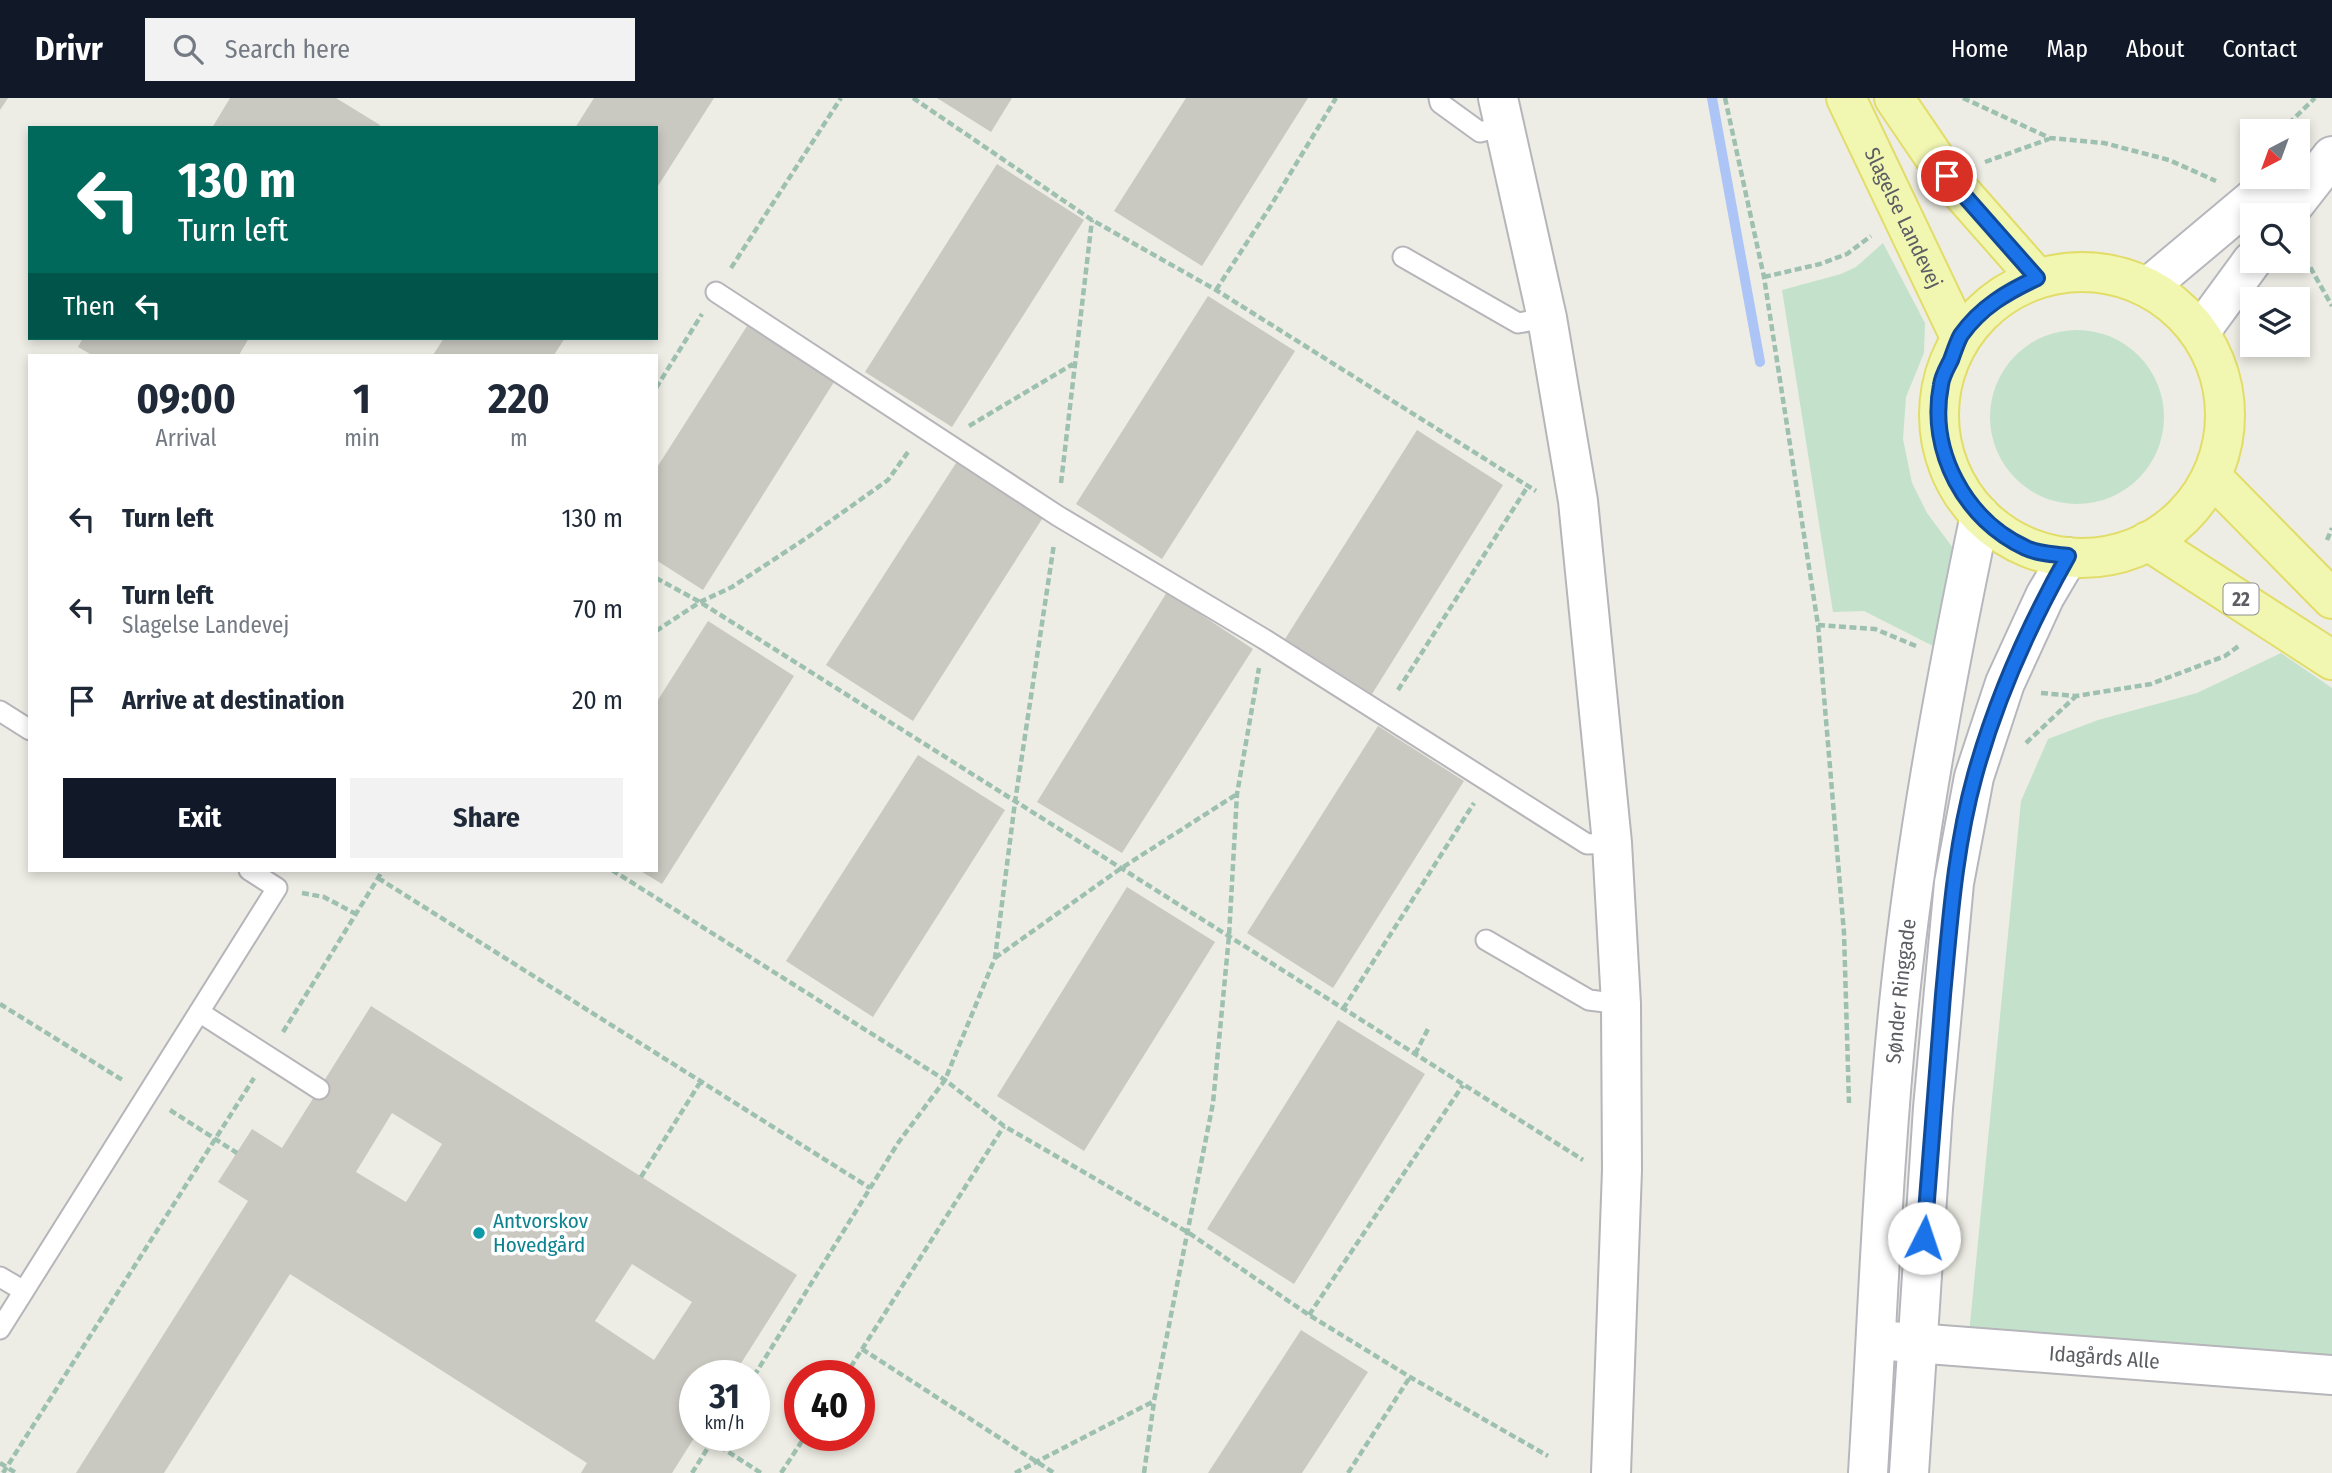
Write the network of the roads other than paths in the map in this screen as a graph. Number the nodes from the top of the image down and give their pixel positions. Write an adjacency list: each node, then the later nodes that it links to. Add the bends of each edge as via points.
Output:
1 (1438, 98): 4 (lane, via 1480,132)
2 (1846, 98): 17 (main road, Slagelse Landevej)
3 (1894, 98): 12 (main road, via 1947,176)
4 (1501, 112): 15 (street)
5 (2332, 131): 6 (street)
6 (2310, 150)
7 (2332, 156): 9 (street)
8 (2265, 189): 13 (street)
9 (2295, 203)
10 (1402, 257): 15 (lane, via 1518,323)
11 (2243, 273): 16 (street)
12 (2037, 278): 13 (main road, via 2074,271 2112,274); 17 (main road, via 1989,305)
13 (2148, 287): 16 (main road, via 2177,307)
14 (716, 292): 26 (lane, via 1058,516 1264,639 1587,844)
15 (1547, 318): 26 (street, via 1578,501)
16 (2200, 332): 18 (main road, via 2221,379 2226,429)
17 (1960, 337): 19 (main road, via 1941,384 1939,434 1954,482)
18 (2212, 477): 20 (main road, via 2180,521); 22 (main road)
19 (1980, 515): 21 (main road, via 2027,549); 35 (street, Sønder Ringgade, via 1949,660 1912,898 1890,1105)
20 (2148, 541): 21 (main road, via 2134,550 2081,559); 23 (main road, 22)
21 (2068, 556): 36 (street, Sønder Ringgade, via 2006,683 1974,776 1954,883)
22 (2332, 599)
23 (2332, 660)
24 (0, 711): 25 (lane)
25 (28, 729)
26 (1612, 843): 29 (street)
27 (252, 872): 30 (lane, via 277,888)
28 (1486, 940): 29 (lane, via 1589,1000)
29 (1621, 1004): 38 (street, via 1622,1170)
30 (199, 1012): 31 (lane); 33 (lane)
31 (319, 1089)
32 (0, 1277): 33 (lane)
33 (24, 1291): 34 (lane)
34 (0, 1329)
35 (1876, 1340): 36 (street, Idagårds Alle); 39 (street, Sønder Ringgade)
36 (1918, 1343): 37 (street, Idagårds Alle); 40 (street, Sønder Ringgade)
37 (2332, 1375)
38 (1611, 1473)
39 (1868, 1473)
40 (1909, 1473)

